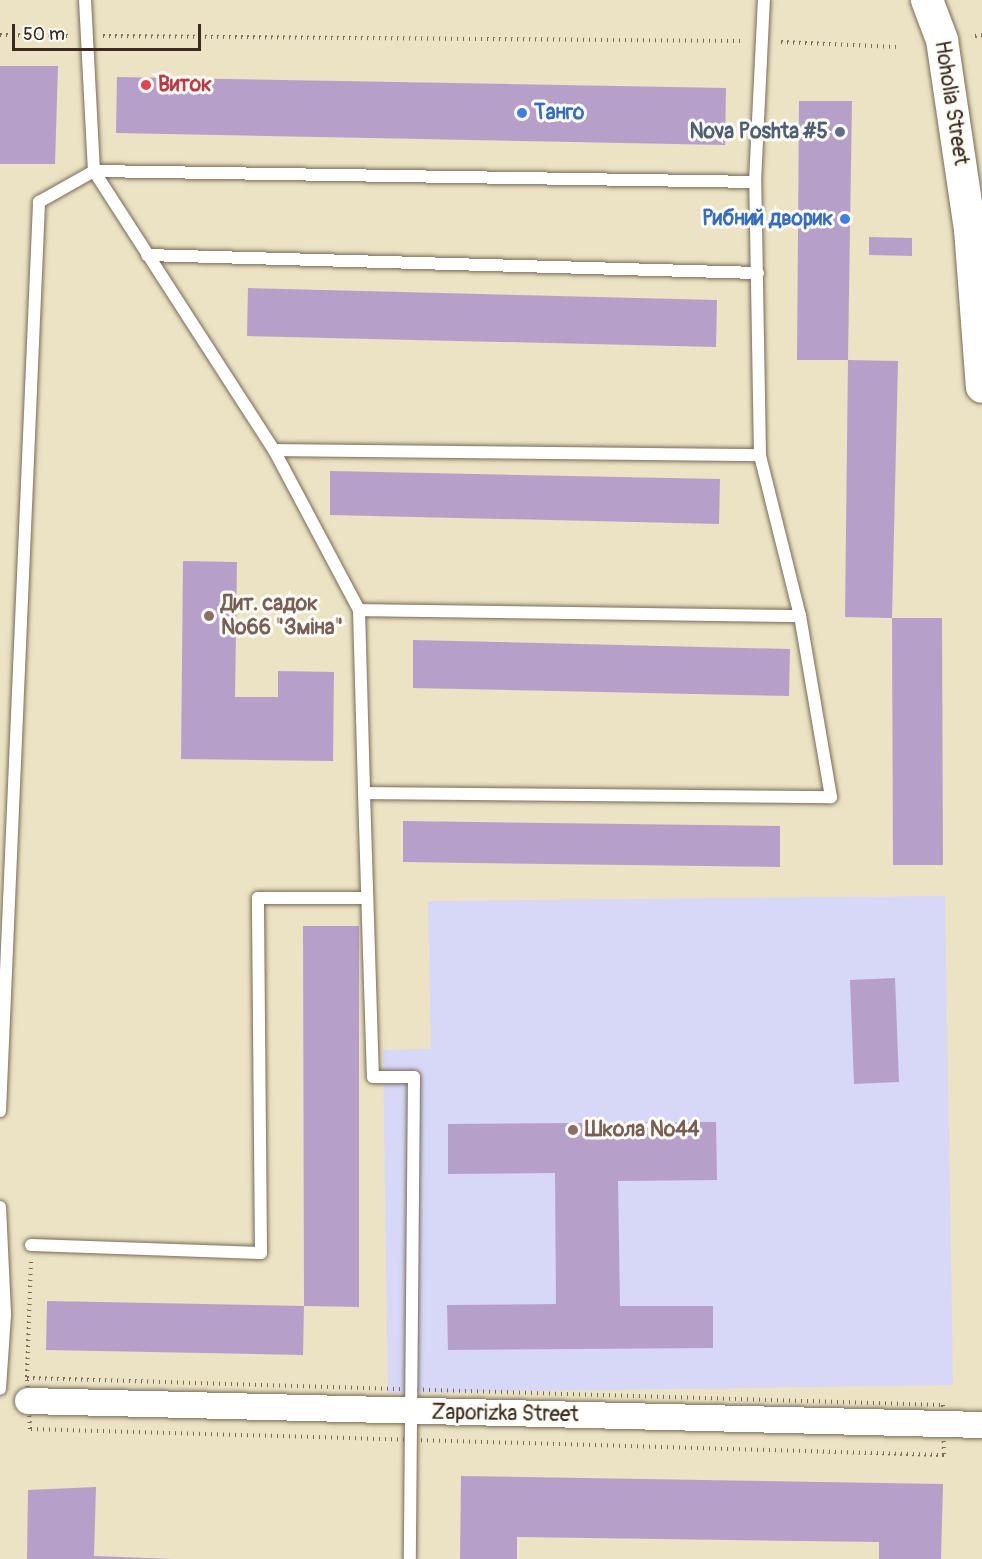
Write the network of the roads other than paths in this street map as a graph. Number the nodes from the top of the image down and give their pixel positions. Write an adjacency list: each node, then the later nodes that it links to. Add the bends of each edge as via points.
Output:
1 (86, 0): 4 (lane)
2 (764, 0): 5 (lane)
3 (927, 0): 8 (street, Hoholia Street, via 942,40 970,229)
4 (94, 171): 5 (lane); 6 (lane); 15 (lane, via 39,202)
5 (755, 182): 7 (lane)
6 (147, 255): 7 (lane); 9 (lane)
7 (758, 273): 10 (lane)
8 (982, 387)
9 (274, 450): 10 (lane); 11 (lane)
10 (760, 455): 12 (lane)
11 (359, 610): 12 (lane); 13 (lane)
12 (800, 616): 13 (lane, via 831,797)
13 (364, 793): 14 (lane)
14 (366, 898): 17 (lane, via 258,898 261,1253); 20 (lane, via 373,1077 414,1077)
15 (0, 1111)
16 (0, 1207): 18 (lane, via 4,1315)
17 (32, 1245)
18 (0, 1389)
19 (27, 1389): 20 (street, Zaporizka Street)
20 (413, 1411): 21 (street, Zaporizka Street); 22 (lane)
21 (982, 1425)
22 (410, 1559)

